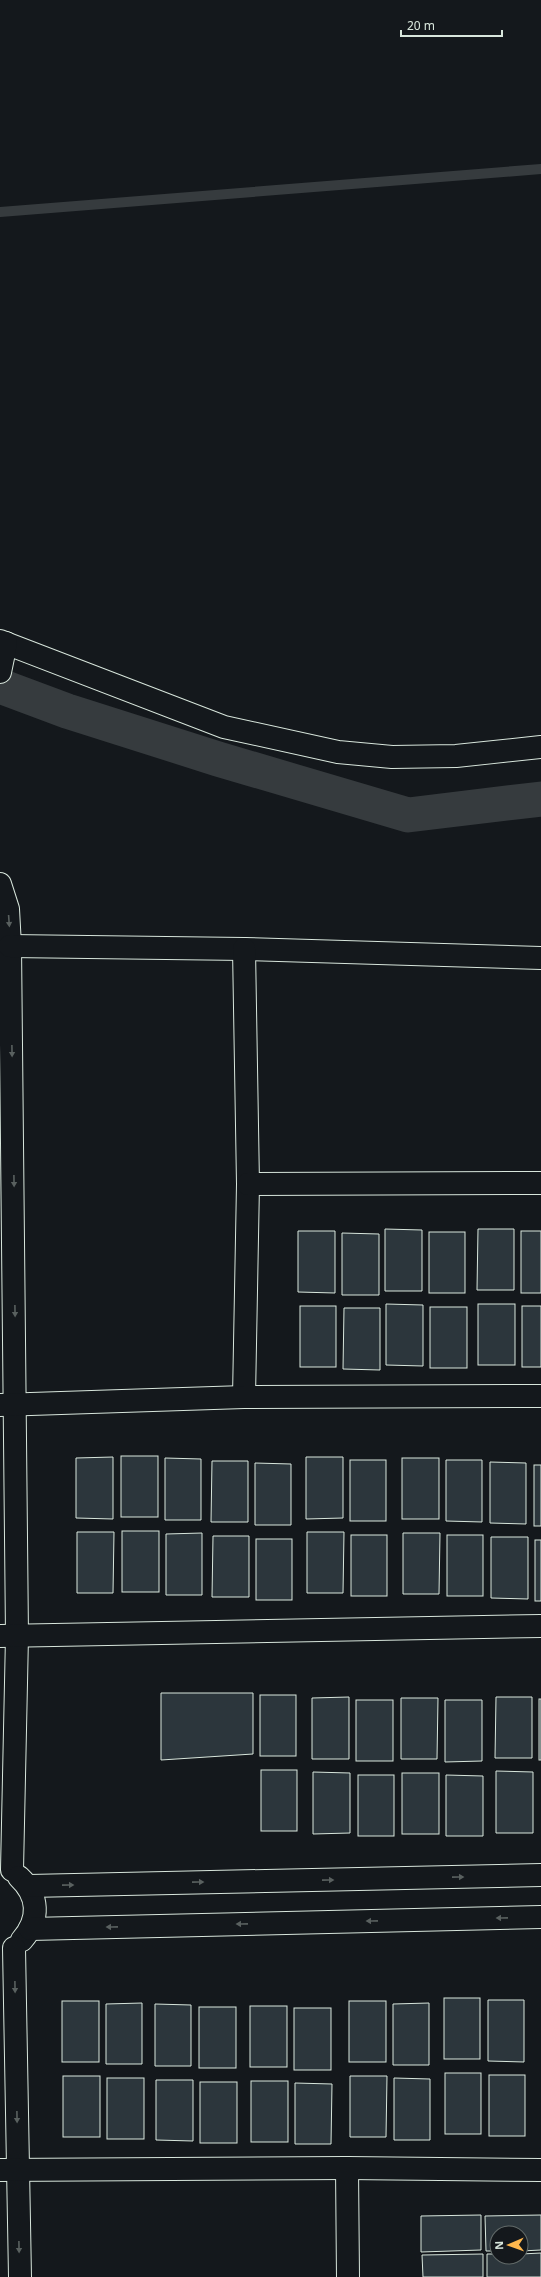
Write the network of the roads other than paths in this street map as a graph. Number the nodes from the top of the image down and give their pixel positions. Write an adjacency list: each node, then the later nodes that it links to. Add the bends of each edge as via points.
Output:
1 (2, 654): 2 (street, via 224,726 338,752 392,757 456,756)
2 (541, 747)
3 (0, 884): 4 (street, one-way to 4, via 8,909)
4 (10, 946): 5 (street); 11 (street, one-way to 11)
5 (244, 949): 6 (street); 8 (street)
6 (541, 958)
7 (541, 1183): 8 (street)
8 (248, 1184): 10 (street)
9 (541, 1396): 10 (street)
10 (244, 1397): 11 (street)
11 (8, 1405): 13 (street)
12 (541, 1626): 13 (street)
13 (9, 1636): 14 (street)
14 (6, 1867): 16 (street)
15 (541, 1875): 16 (street, one-way to 15)
16 (29, 1886): 18 (street, via 34,1900 35,1915)
17 (541, 1917): 18 (street, one-way to 18)
18 (30, 1930): 19 (street)
19 (7, 1951): 21 (street, one-way to 21)
20 (347, 2168): 21 (street); 22 (street); 24 (street)
21 (9, 2170): 23 (street, one-way to 23)
22 (541, 2170)
23 (20, 2277)
24 (348, 2277)

